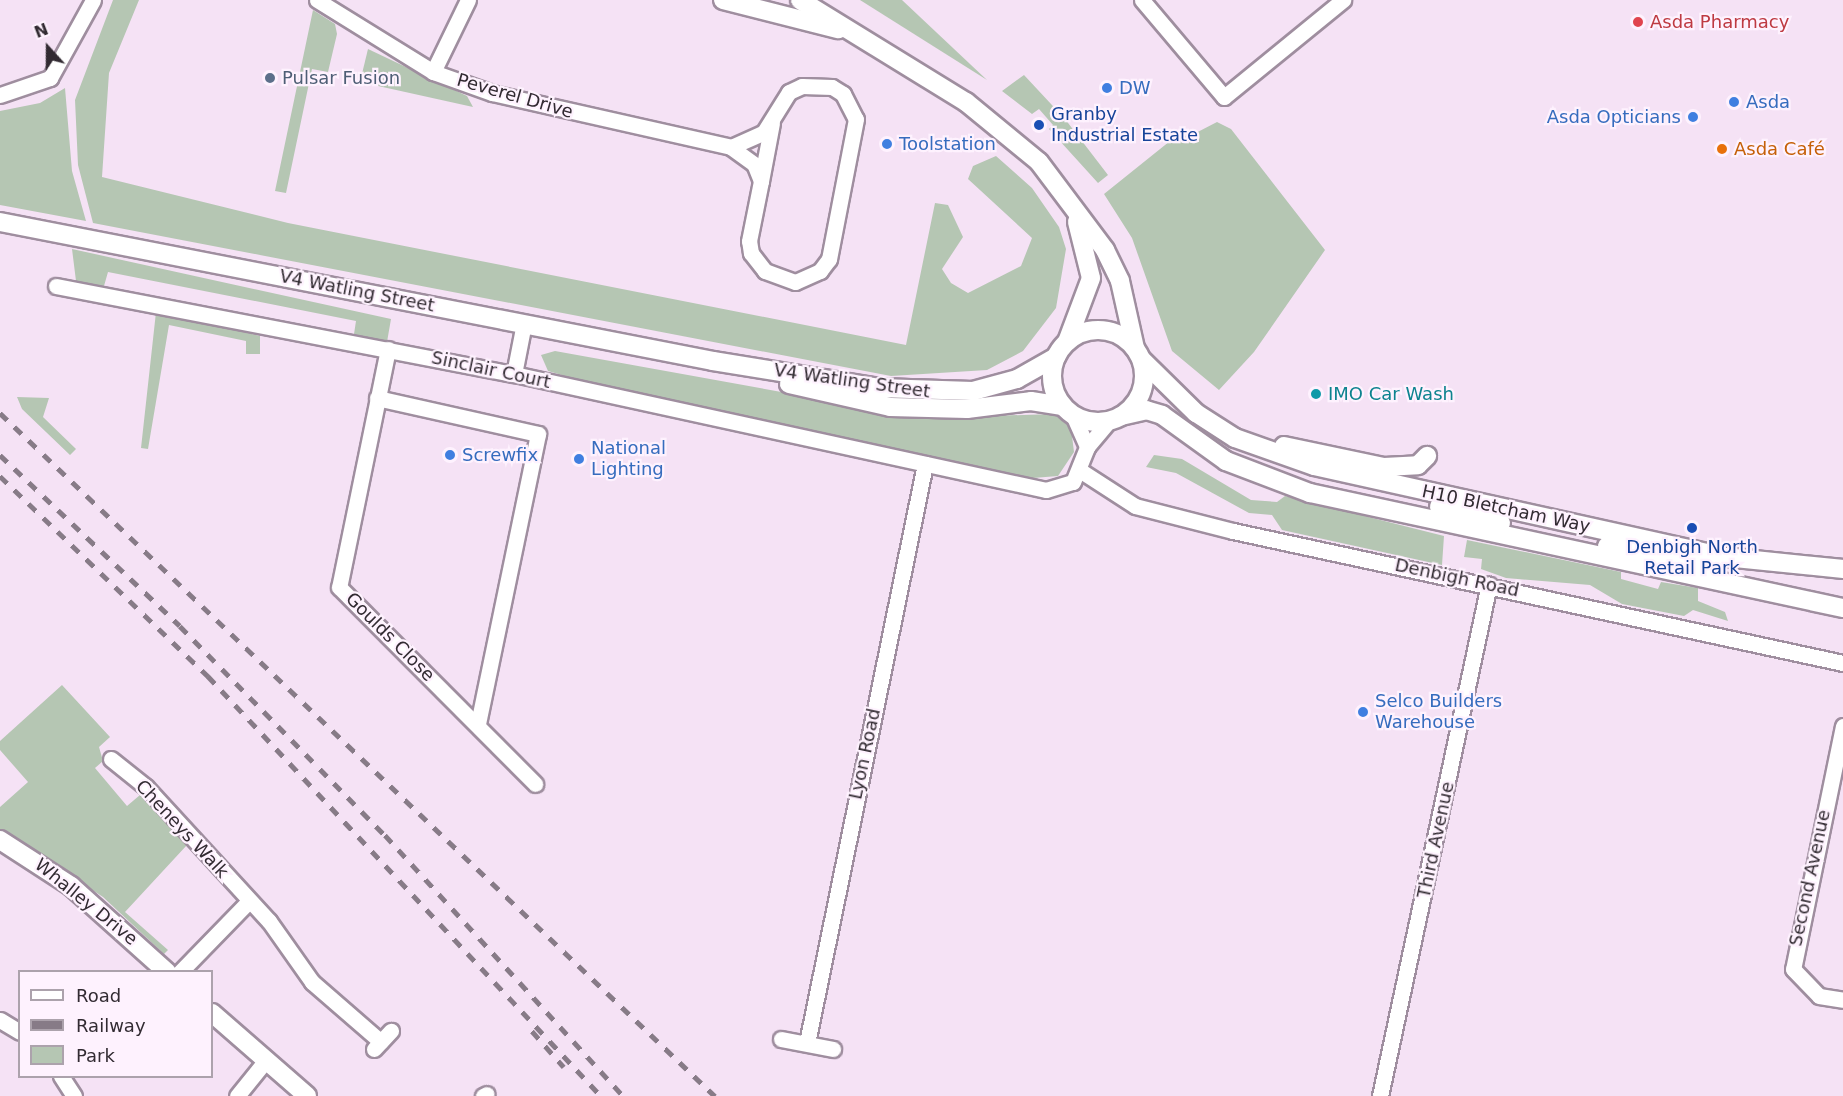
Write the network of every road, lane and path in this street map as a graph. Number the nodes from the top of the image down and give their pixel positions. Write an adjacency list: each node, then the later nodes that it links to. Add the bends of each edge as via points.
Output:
1 (93, 0): 11 (street, via 50,78)
2 (317, 0): 10 (street, Peverel Drive)
3 (468, 0): 10 (street)
4 (723, 0): 8 (street)
5 (800, 0): 9 (street)
6 (1142, 0): 7 (street, via 1224,97)
7 (1343, 0)
8 (739, 3): 9 (street)
9 (843, 30): 15 (street, via 966,102)
10 (434, 72): 13 (street, Peverel Drive, via 492,93)
11 (0, 95)
12 (772, 123): 13 (street, via 754,139); 14 (street); 14 (street, via 778,105 802,86 832,87 852,107 853,144 829,259 820,271 795,282 757,263 749,241)
13 (731, 147): 14 (street, Peverel Drive, via 753,164)
14 (761, 181)
15 (1061, 187): 20 (street, via 1086,241 1090,278); 21 (street, via 1106,250 1120,281)
16 (0, 222): 18 (street, V4 Watling Street)
17 (56, 286): 19 (street, Sinclair Court)
18 (524, 323): 22 (street, V4 Watling Street); 23 (street)
19 (388, 349): 23 (street, Sinclair Court); 24 (street, Goulds Close)
20 (1062, 350): 21 (street, via 1080,334 1109,332); 22 (street, V4 Watling Street, via 1017,379 973,391 928,393); 26 (street, via 1053,382)
21 (1138, 353): 25 (street, H10 Bletcham Way); 27 (street, via 1142,391)
22 (713, 362): 26 (street, V4 Watling Street, via 890,407 967,409 1031,401)
23 (514, 374): 30 (street, Sinclair Court)
24 (377, 398): 38 (street, Goulds Close, via 339,587); 38 (street, via 538,434)
25 (1184, 402): 29 (street, H10 Bletcham Way, via 1287,447 1384,467 1418,465); 33 (street, H10 Bletcham Way, via 1235,438 1314,466 1766,562)
26 (1068, 411): 27 (street); 28 (street)
27 (1115, 418): 28 (street); 34 (street, H10 Bletcham Way, via 1146,410 1162,415 1226,461 1310,493)
28 (1087, 447): 31 (street)
29 (1427, 456)
30 (925, 464): 31 (street, via 1046,490 1073,482); 52 (street, Lyon Road)
31 (1081, 471): 35 (street, Denbigh Road, via 1135,506)
32 (1439, 507): 34 (street, H10 Bletcham Way, via 1671,557)
33 (1843, 568)
34 (1718, 581): 36 (street, H10 Bletcham Way)
35 (1489, 584): 37 (street, Denbigh Road); 59 (street, Third Avenue)
36 (1843, 608)
37 (1843, 663)
38 (478, 725): 41 (street, Goulds Close)
39 (1843, 726): 46 (street, Second Avenue, via 1793,969 1819,996)
40 (111, 759): 43 (street, Cheneys Walk, via 146,787)
41 (535, 784)
42 (0, 840): 44 (street, Whalley Drive, via 71,886)
43 (249, 901): 45 (street); 51 (street, Cheneys Walk, via 312,982)
44 (165, 970)
45 (182, 970)
46 (1843, 1000)
47 (213, 1014): 54 (street)
48 (0, 1020): 49 (street)
49 (18, 1031)
50 (781, 1039): 52 (street)
51 (382, 1041)
52 (807, 1044): 53 (street)
53 (833, 1049)
54 (266, 1060): 57 (street); 58 (street)
55 (62, 1078): 56 (street)
56 (74, 1096)
57 (237, 1096)
58 (307, 1096)
59 (1380, 1096)

